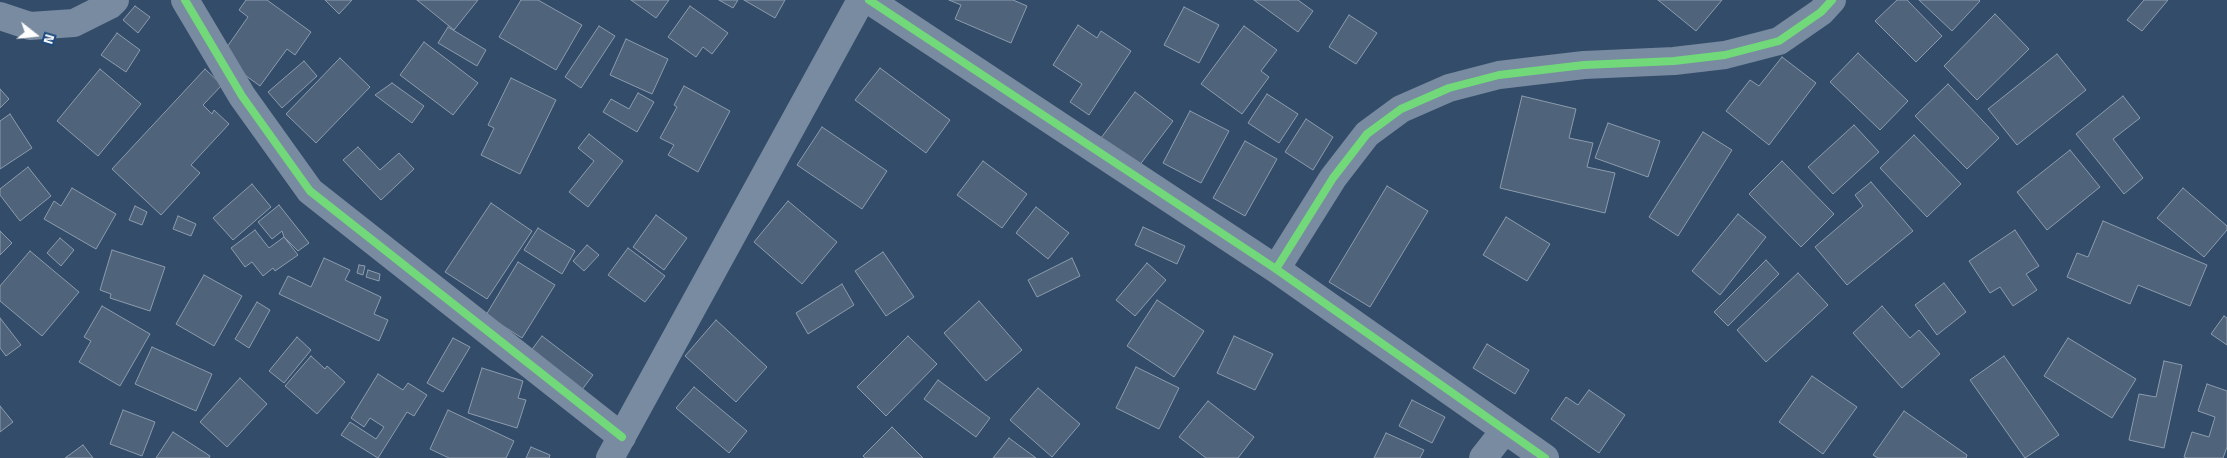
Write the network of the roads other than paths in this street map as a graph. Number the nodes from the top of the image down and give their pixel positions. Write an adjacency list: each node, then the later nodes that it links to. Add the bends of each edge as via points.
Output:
1 (115, 0): 6 (street, via 74,23 30,26)
2 (185, 0): 9 (street, via 242,96 310,191)
3 (861, 0): 9 (street)
4 (870, 0): 7 (street)
5 (1832, 0): 7 (street, via 1821,12 1779,40 1725,55 1499,75 1449,88 1401,109 1367,134 1333,178)
6 (0, 16)
7 (1276, 269): 8 (street)
8 (1505, 430): 10 (street); 11 (street)
9 (616, 447)
10 (1482, 458)
11 (1545, 458)

